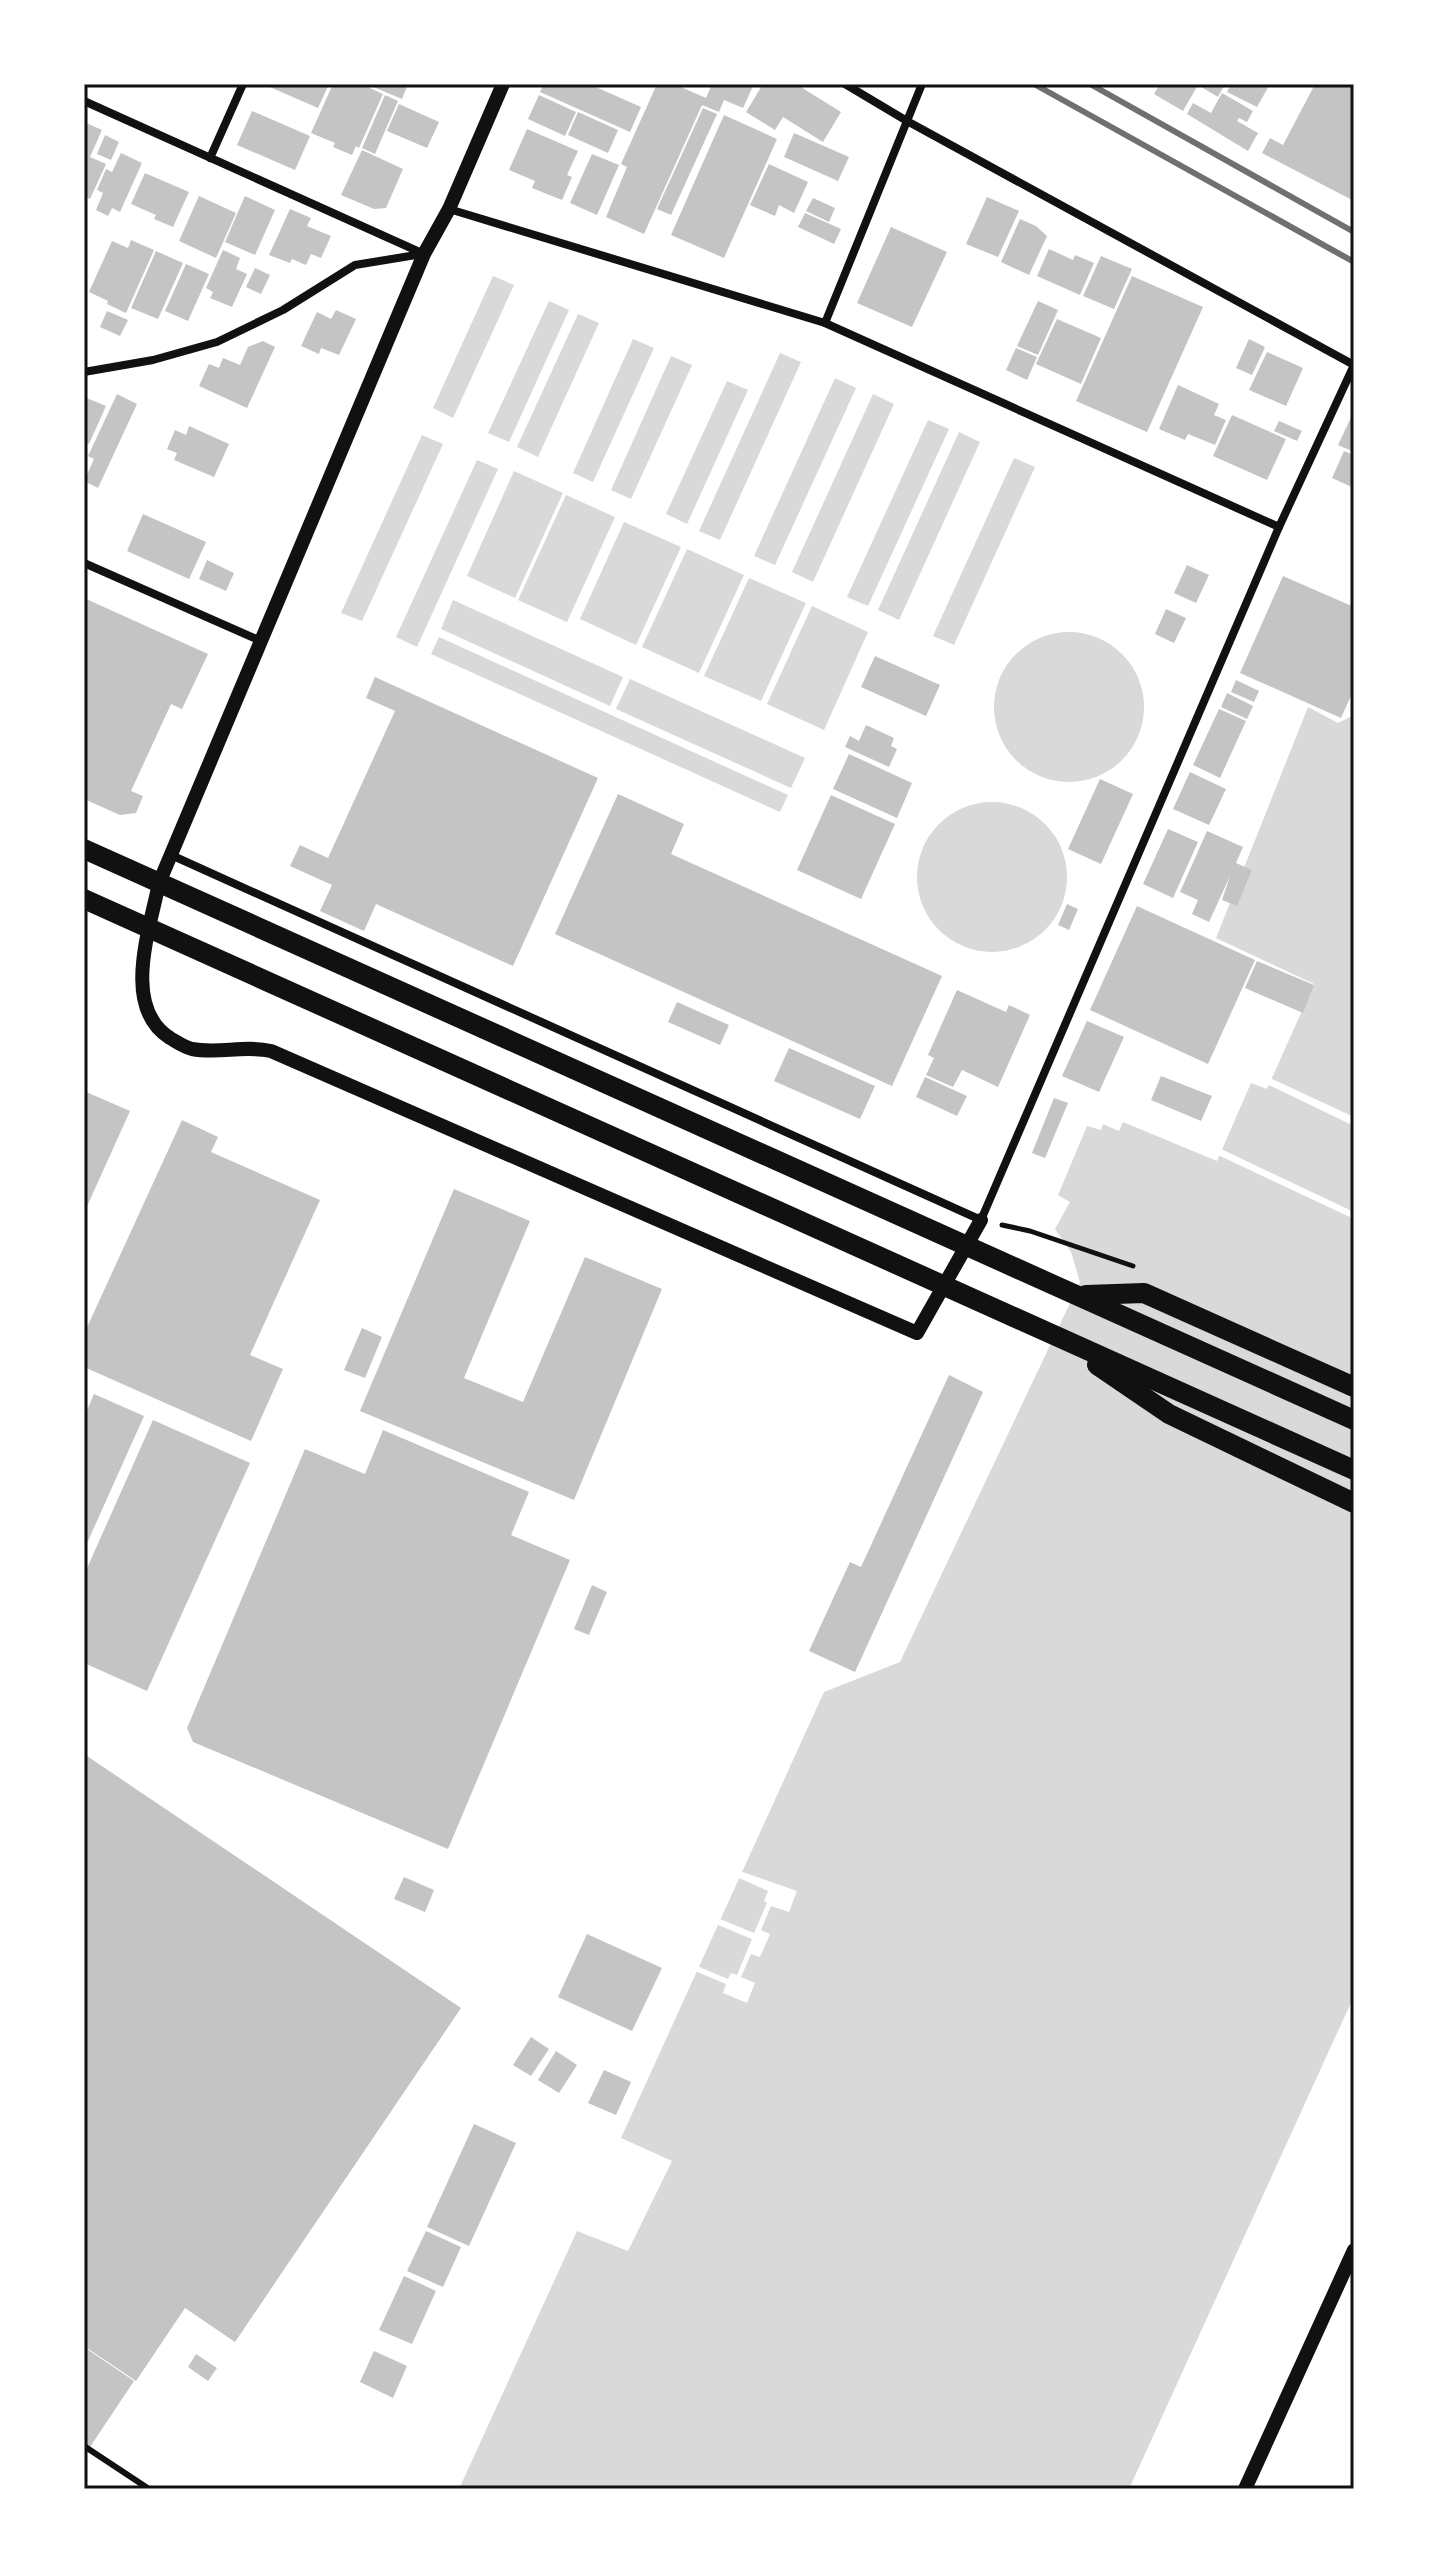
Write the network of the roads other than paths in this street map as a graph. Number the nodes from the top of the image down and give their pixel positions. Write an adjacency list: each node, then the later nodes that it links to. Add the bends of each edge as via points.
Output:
1 (243, 84): 7 (street)
2 (503, 84): 8 (street)
3 (845, 84): 6 (street)
4 (922, 84): 6 (street)
5 (84, 101): 7 (street)
6 (907, 121): 10 (street); 11 (street)
7 (210, 158): 9 (street)
8 (449, 209): 9 (street); 10 (street)
9 (424, 254): 12 (street, via 355,265 283,310 217,342); 15 (street)
10 (825, 323): 13 (street)
11 (1354, 365): 13 (street)
12 (84, 372)
13 (1279, 527): 21 (street)
14 (84, 563): 15 (street)
15 (261, 641): 17 (street)
16 (84, 849): 18 (main road)
17 (171, 855): 18 (street); 21 (street)
18 (159, 883): 20 (street); 22 (main road)
19 (84, 899): 20 (main road)
20 (150, 929): 21 (street, via 142,992 148,1015 187,1048 271,1051 917,1333); 23 (main road)
21 (981, 1220)
22 (1078, 1295): 24 (main road, via 1144,1293); 25 (main road)
23 (1052, 1334): 26 (main road); 27 (main road, via 1169,1414)
24 (1354, 1387)
25 (1354, 1420)
26 (1354, 1470)
27 (1354, 1503)
28 (1354, 2250): 31 (street)
29 (84, 2446): 30 (lane)
30 (149, 2489)
31 (1245, 2489)

